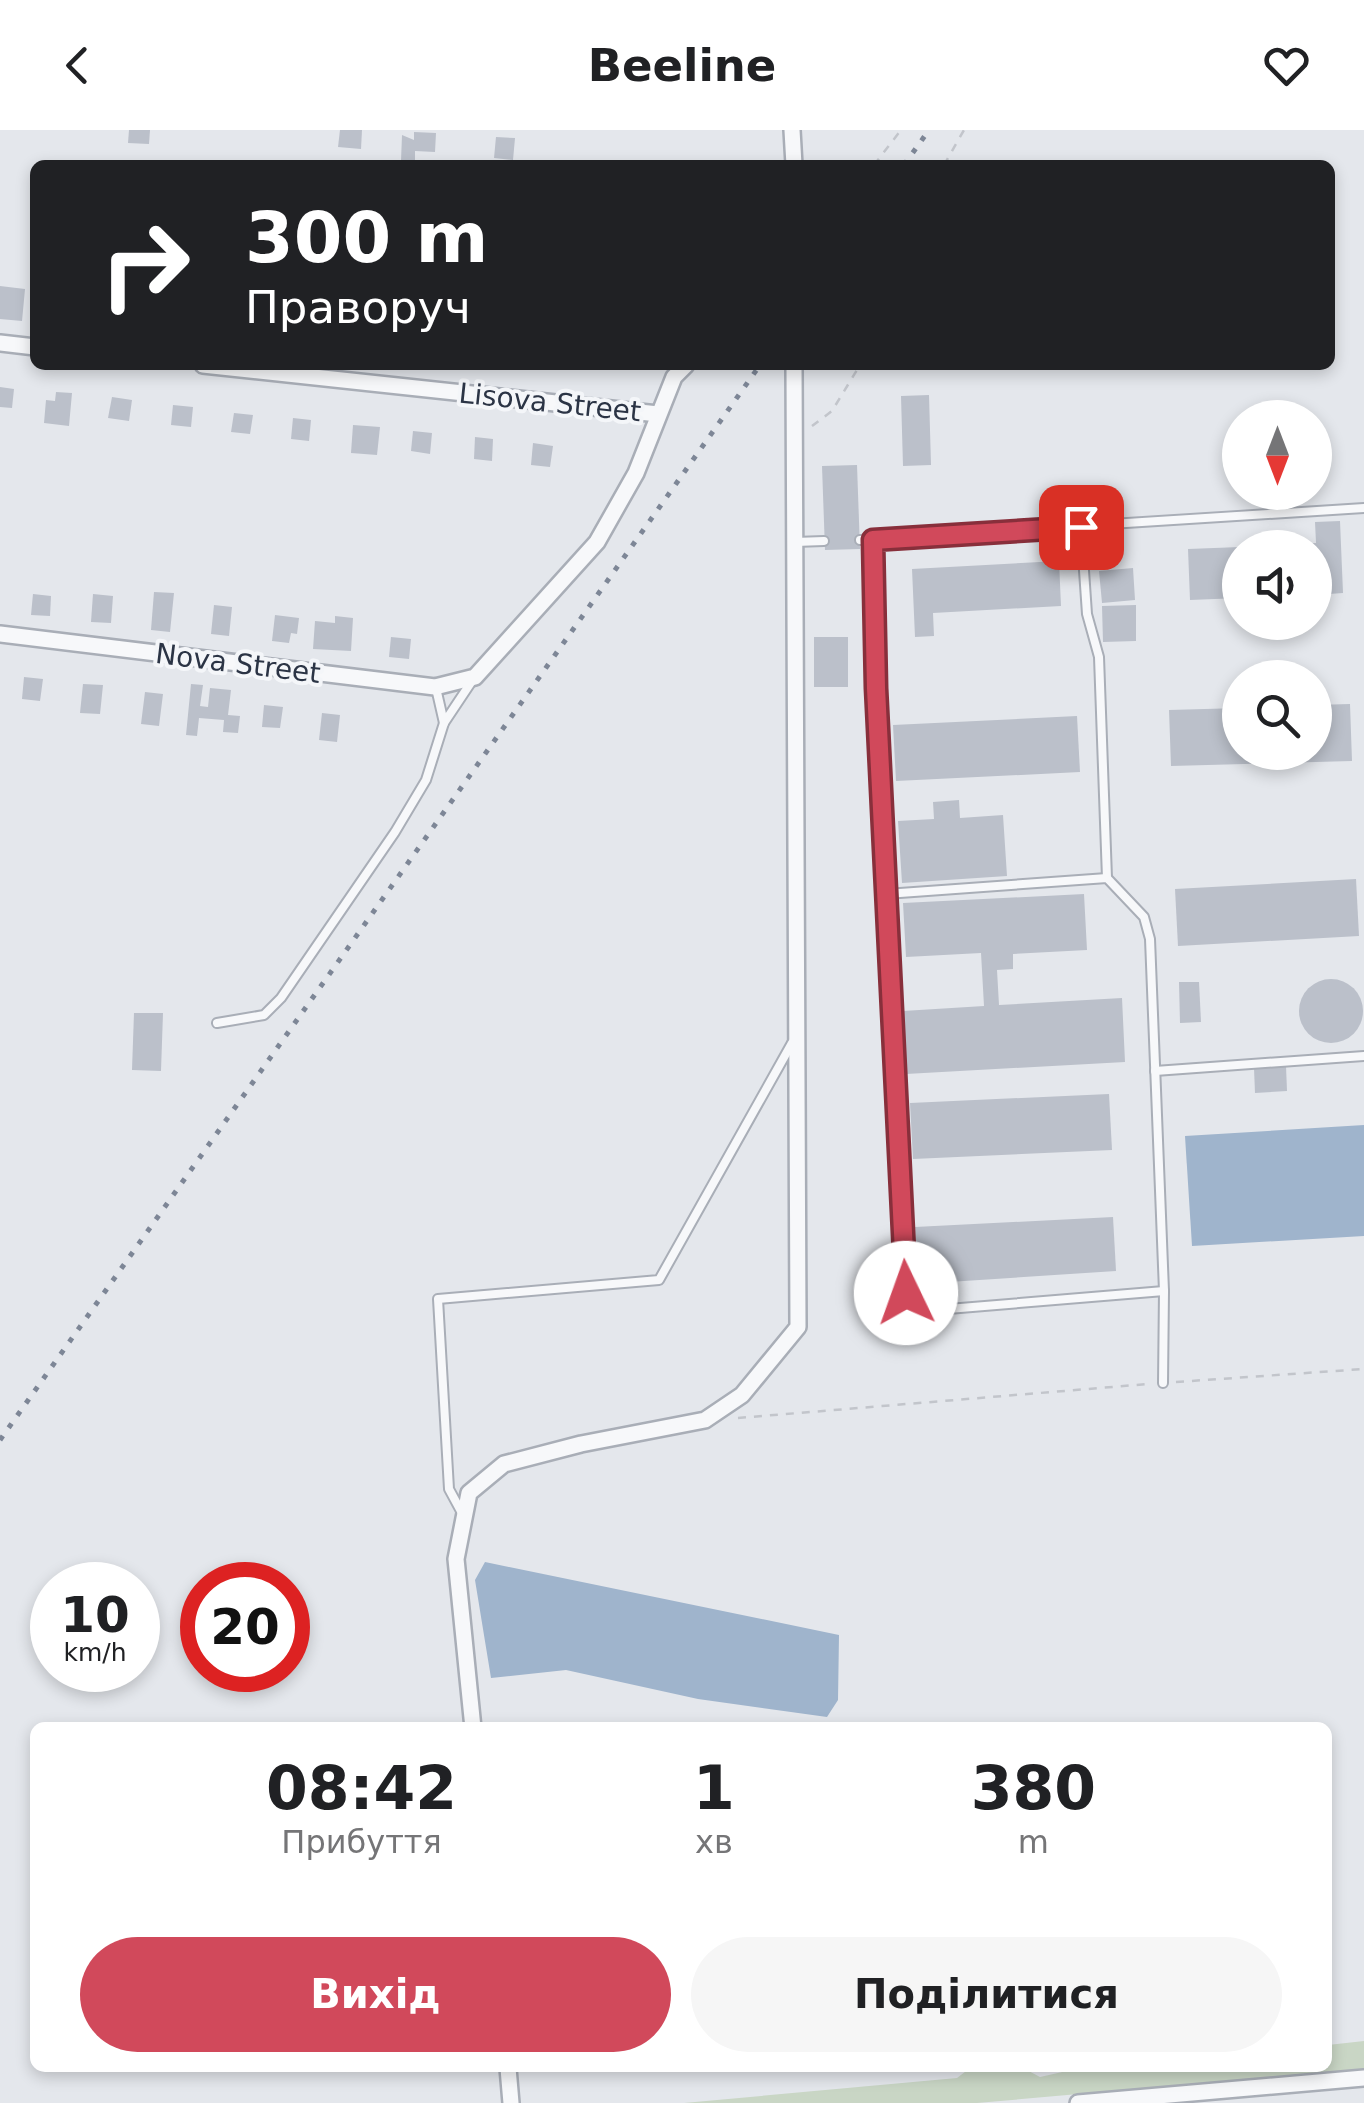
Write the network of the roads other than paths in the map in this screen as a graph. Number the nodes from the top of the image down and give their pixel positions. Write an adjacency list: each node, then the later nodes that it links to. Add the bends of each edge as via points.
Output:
1 (792, 130): 2 (street)
2 (794, 160)
3 (0, 343): 4 (street)
4 (30, 346)
5 (249, 370): 8 (street, Lisova Street)
6 (681, 370): 8 (street)
7 (794, 370): 14 (street)
8 (658, 414): 16 (street, via 636,473 596,542)
9 (1364, 508): 10 (lane)
10 (1081, 527): 12 (lane); 19 (lane, via 1087,614 1099,658)
11 (860, 540): 12 (lane)
12 (873, 540): 20 (lane)
13 (824, 541): 14 (lane)
14 (795, 542): 22 (street)
15 (0, 634): 17 (street, Nova Street)
16 (475, 678): 17 (street, Nova Street); 18 (lane)
17 (436, 688): 18 (lane)
18 (444, 723): 21 (lane, via 426,780 281,998 264,1015)
19 (1108, 878): 20 (lane); 24 (lane, via 1144,918 1150,939)
20 (886, 894): 25 (lane, via 911,1304 936,1310)
21 (217, 1023)
22 (797, 1035): 27 (street, via 798,1327 742,1395 705,1420 504,1464 468,1493); 27 (lane, via 659,1280 438,1299 449,1489)
23 (1364, 1056): 24 (lane)
24 (1155, 1071): 25 (lane)
25 (1164, 1291): 26 (lane)
26 (1163, 1383)
27 (464, 1517): 28 (street, via 456,1559)
28 (472, 1722)
29 (508, 2072): 31 (street)
30 (1364, 2078): 32 (street)
31 (511, 2103)
32 (1078, 2103)

